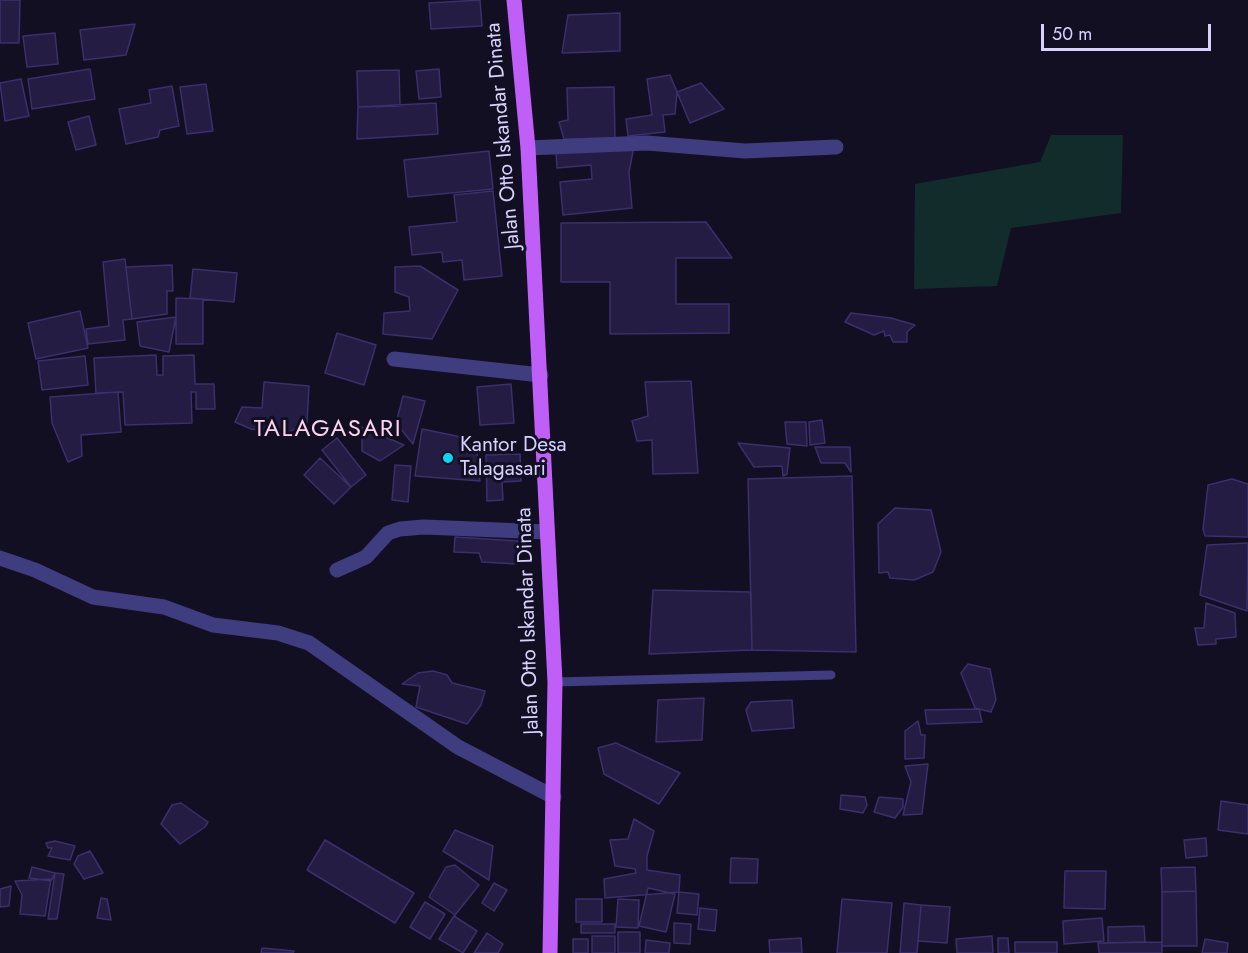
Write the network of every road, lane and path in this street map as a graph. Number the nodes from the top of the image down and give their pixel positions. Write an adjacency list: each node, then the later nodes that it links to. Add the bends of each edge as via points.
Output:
1 (514, 0): 3 (main road, Jalan Otto Iskandar Dinata)
2 (836, 147): 3 (street, via 745,151 647,143)
3 (528, 148): 5 (main road, Jalan Otto Iskandar Dinata)
4 (394, 359): 5 (street)
5 (541, 375): 6 (main road, Jalan Otto Iskandar Dinata)
6 (547, 532): 8 (street, via 400,529 388,533 366,557); 10 (main road, Jalan Otto Iskandar Dinata)
7 (0, 558): 11 (street, via 93,597 164,607 213,625 278,633 309,643 458,747)
8 (337, 570)
9 (831, 675): 10 (lane)
10 (555, 682): 11 (main road, Jalan Otto Iskandar Dinata)
11 (554, 797): 12 (main road, Jalan Otto Iskandar Dinata)
12 (550, 953)

